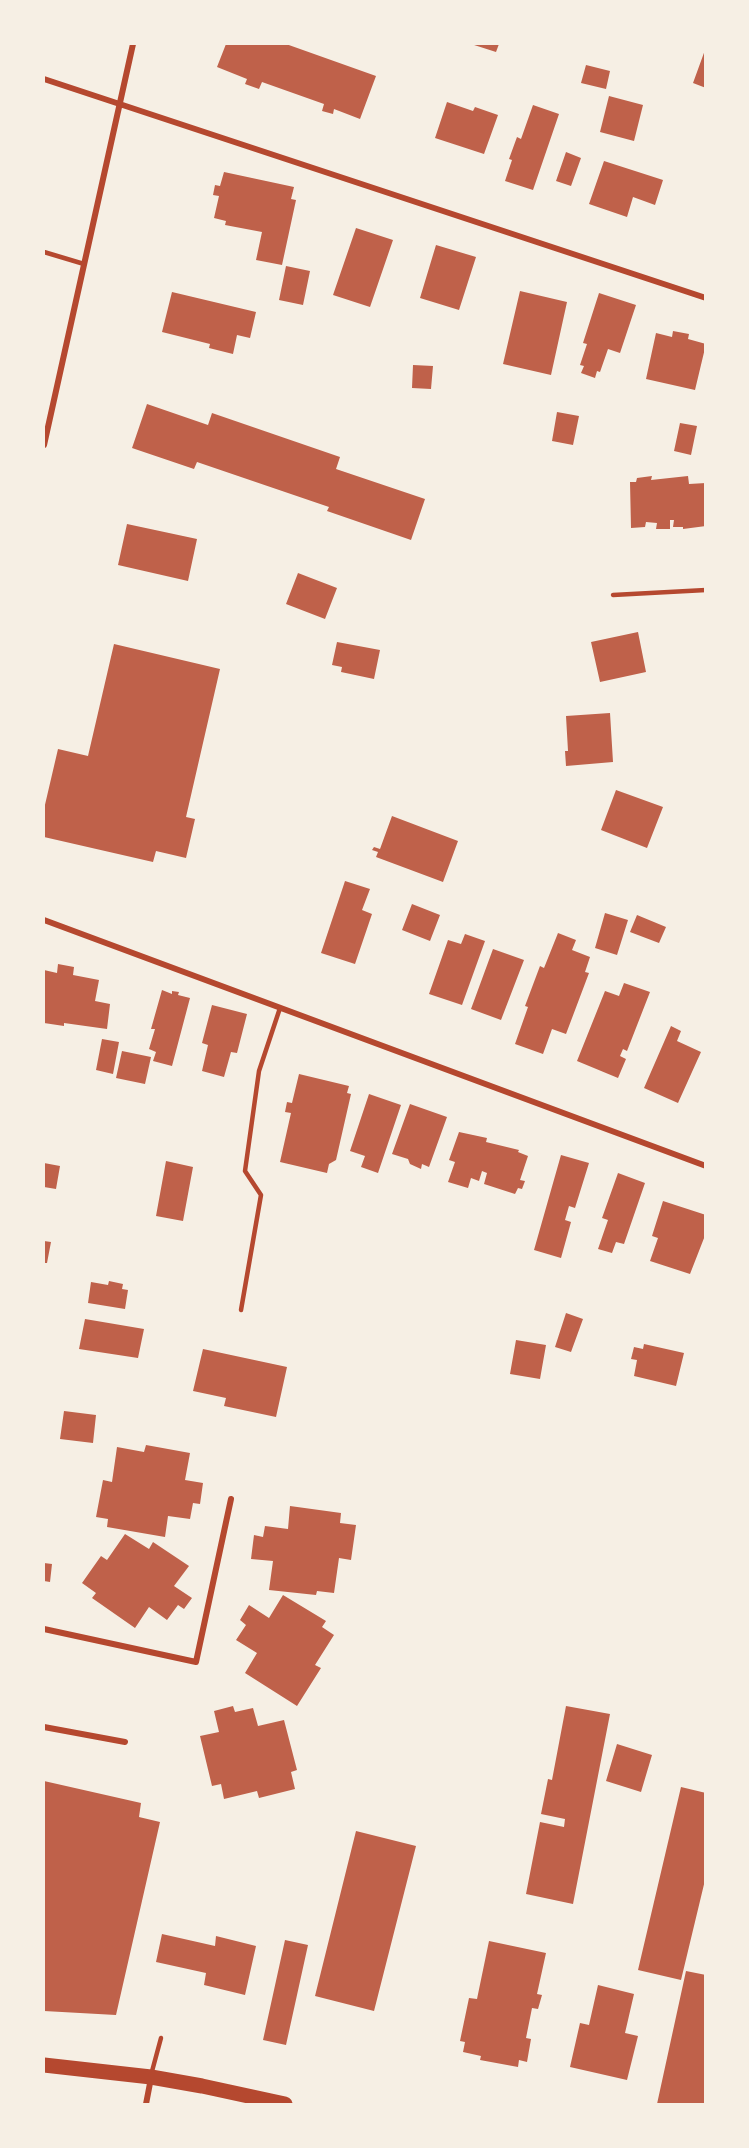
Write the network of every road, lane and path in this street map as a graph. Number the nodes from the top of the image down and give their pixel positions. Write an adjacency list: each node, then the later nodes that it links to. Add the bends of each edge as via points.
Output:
1 (133, 44): 3 (street)
2 (44, 79): 3 (street)
3 (120, 104): 5 (street); 6 (street)
4 (44, 252): 5 (lane)
5 (84, 264): 7 (street)
6 (705, 298)
7 (44, 445)
8 (705, 590): 9 (lane)
9 (613, 595)
10 (44, 920): 11 (street)
11 (280, 1008): 12 (street); 13 (lane, via 259,1071 245,1171 261,1195)
12 (705, 1166)
13 (241, 1310)
14 (231, 1499): 15 (street, via 196,1662)
15 (44, 1629)
16 (44, 1726): 17 (street)
17 (125, 1742)
18 (161, 2038): 20 (lane)
19 (44, 2066): 20 (main road)
20 (151, 2077): 21 (street); 22 (main road)
21 (146, 2104)
22 (285, 2104)

